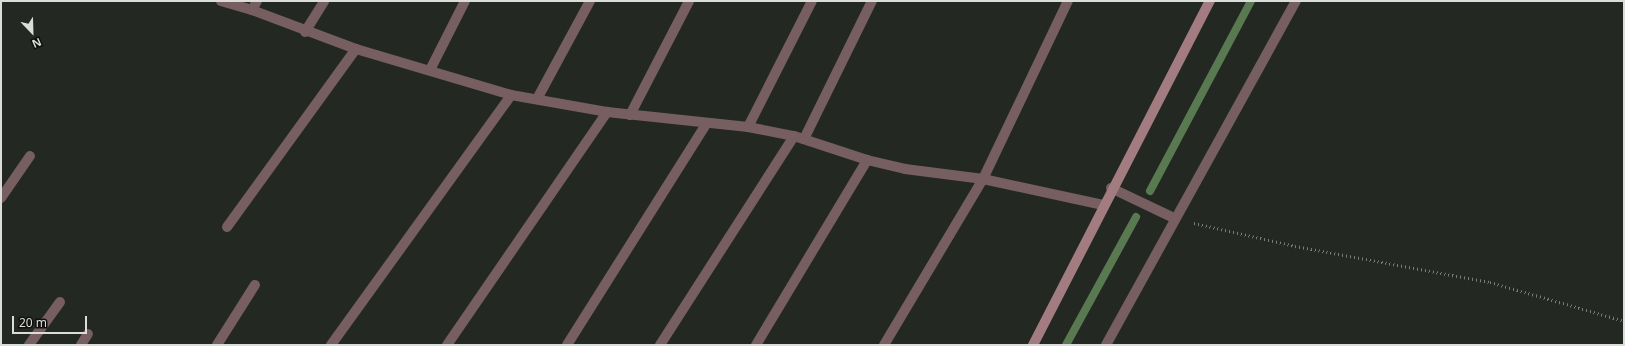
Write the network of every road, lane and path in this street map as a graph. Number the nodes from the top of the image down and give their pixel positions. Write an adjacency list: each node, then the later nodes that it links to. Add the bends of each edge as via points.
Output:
1 (220, 1): 11 (street)
2 (324, 1): 12 (street)
3 (464, 1): 14 (street)
4 (590, 1): 16 (street)
5 (689, 1): 18 (street)
6 (812, 1): 20 (street)
7 (872, 1): 21 (street)
8 (1068, 1): 24 (street)
9 (1210, 1): 25 (street)
10 (1296, 1): 28 (street)
11 (255, 5): 12 (street)
12 (305, 32): 13 (street)
13 (356, 49): 14 (street); 29 (street)
14 (430, 70): 15 (street)
15 (511, 95): 16 (street); 37 (street)
16 (537, 99): 17 (street)
17 (607, 112): 18 (street); 38 (street)
18 (630, 115): 19 (street)
19 (707, 123): 20 (street); 39 (street)
20 (748, 127): 21 (street)
21 (799, 137): 23 (street); 40 (street)
22 (30, 156): 26 (street)
23 (867, 160): 24 (street, via 905,169); 41 (street)
24 (983, 178): 27 (street); 42 (street)
25 (1111, 188): 27 (street); 28 (street)
26 (3, 193)
27 (1103, 205): 43 (street)
28 (1174, 218): 32 (path, via 1295,246 1490,282); 44 (street)
29 (228, 226)
30 (255, 284): 36 (street)
31 (60, 302): 34 (street)
32 (1624, 321)
33 (88, 334): 35 (street)
34 (29, 345)
35 (81, 345)
36 (217, 345)
37 (331, 345)
38 (447, 345)
39 (567, 345)
40 (660, 345)
41 (756, 345)
42 (884, 345)
43 (1033, 345)
44 (1106, 345)

